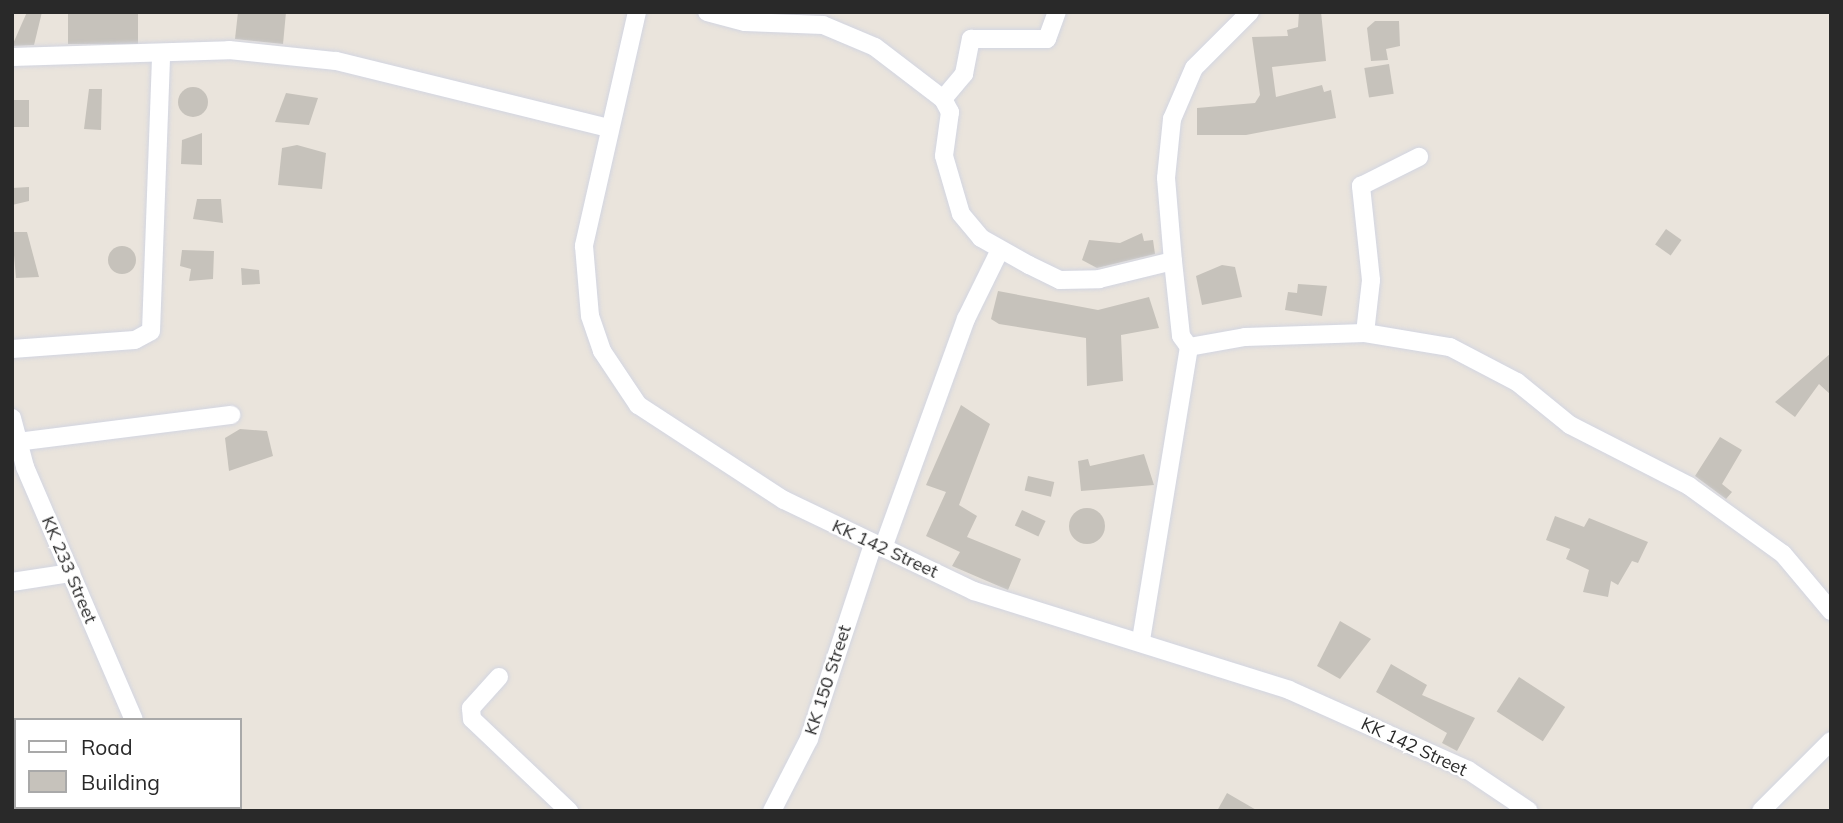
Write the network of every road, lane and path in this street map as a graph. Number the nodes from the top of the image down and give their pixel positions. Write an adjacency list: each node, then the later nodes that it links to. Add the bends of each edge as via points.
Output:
1 (637, 12): 8 (street, KK 142 Street)
2 (707, 12): 7 (street, via 745,22 822,25 875,47)
3 (1057, 12): 7 (street, via 1047,39 971,39 964,74)
4 (1250, 12): 11 (street, via 1194,68 1179,94 1166,178)
5 (161, 56): 6 (street); 8 (street, via 229,50 336,61); 14 (street, via 151,331 135,340)
6 (12, 57)
7 (943, 99): 10 (street, via 950,112 944,156 961,214)
8 (608, 128): 18 (street, KK 142 Street, via 584,246 585,286 602,351 620,384 638,405 747,480)
9 (1419, 158): 12 (street, via 1362,186 1371,281)
10 (1000, 250): 11 (street, via 1060,280 1100,279); 18 (street, KK 150 Street, via 966,319)
11 (1172, 261): 13 (street, via 1181,335)
12 (1365, 333): 13 (street, via 1245,337); 21 (street, via 1450,347 1481,361 1570,425 1689,486 1783,554)
13 (1189, 347): 22 (street)
14 (12, 348)
15 (231, 415): 17 (street)
16 (12, 418): 17 (street, KK 233 Street)
17 (17, 442): 19 (street, KK 233 Street)
18 (878, 546): 22 (street, KK 142 Street, via 1009,607); 27 (street, KK 150 Street, via 806,748)
19 (71, 573): 20 (street); 24 (street, KK 233 Street)
20 (12, 582)
21 (1831, 611)
22 (1141, 640): 28 (street, KK 142 Street, via 1289,690 1468,770)
23 (499, 677): 26 (street, via 471,709 471,719)
24 (133, 718)
25 (1831, 741): 29 (street)
26 (569, 811)
27 (772, 811)
28 (1529, 811)
29 (1761, 811)

